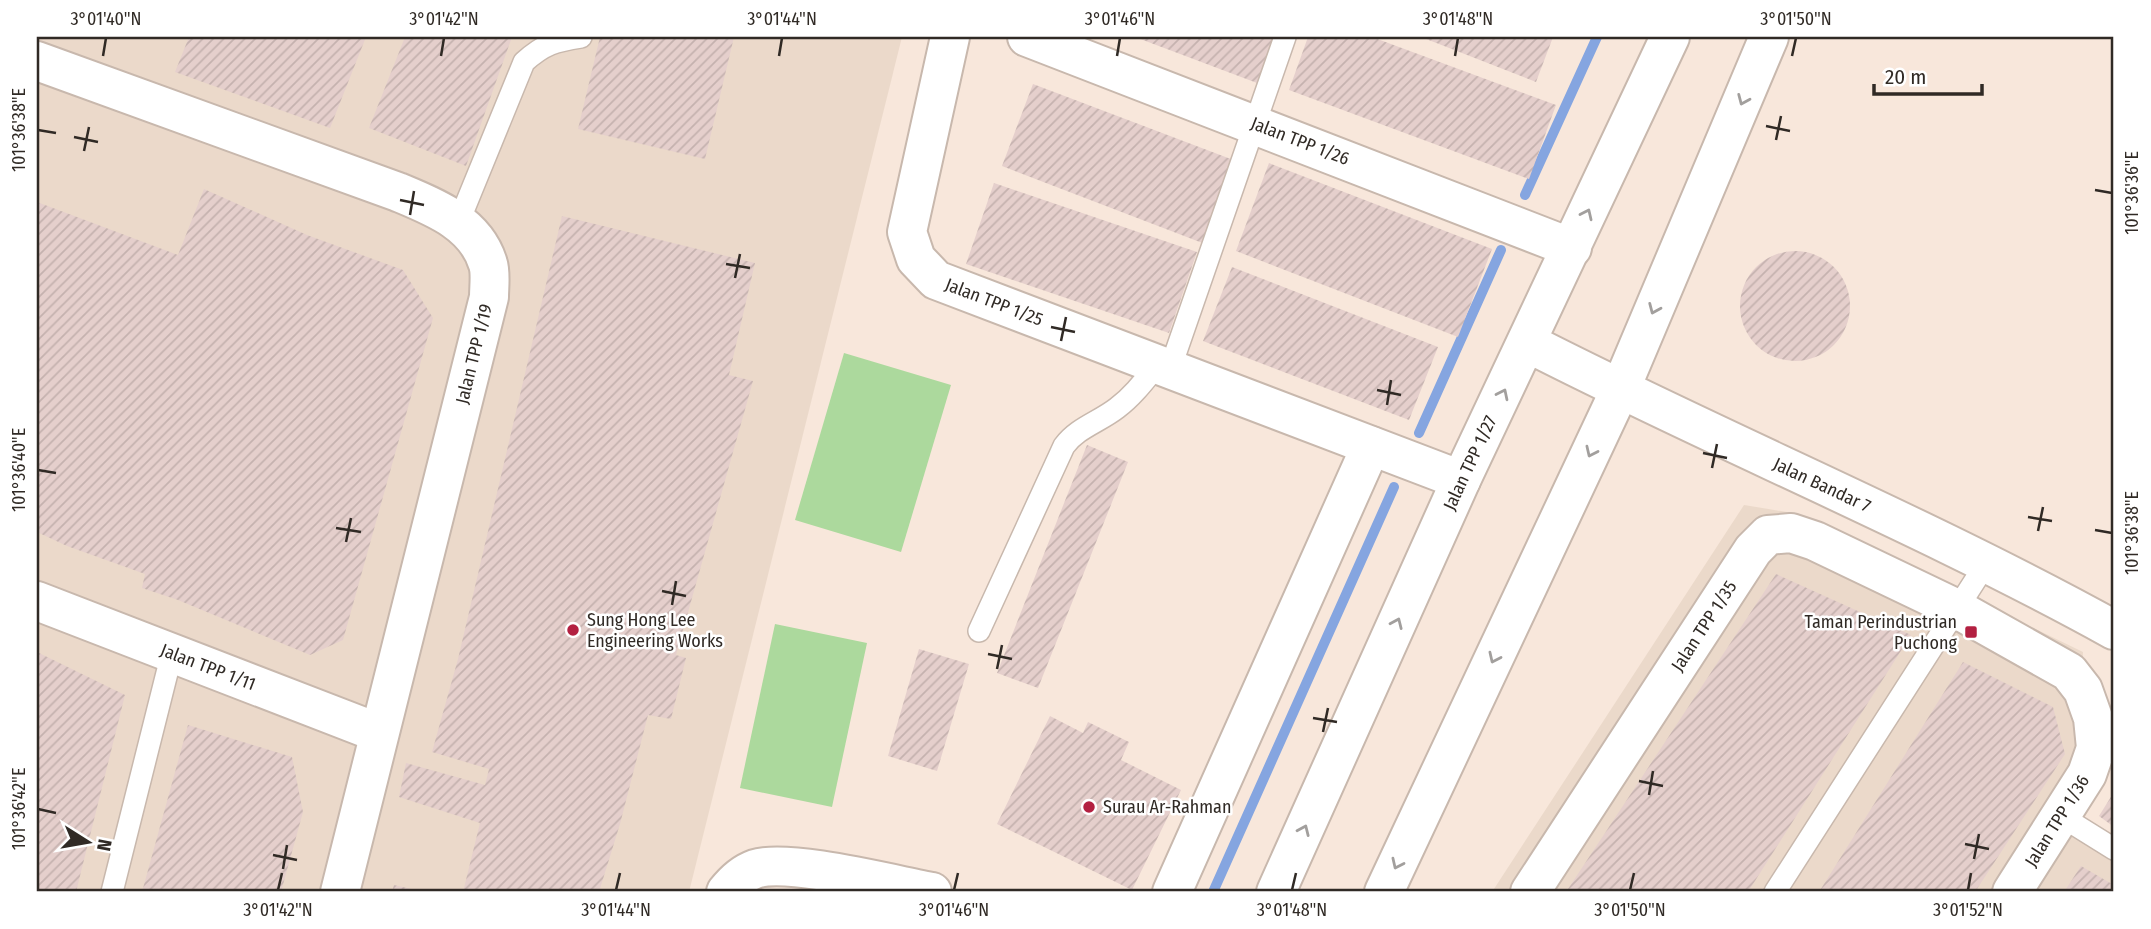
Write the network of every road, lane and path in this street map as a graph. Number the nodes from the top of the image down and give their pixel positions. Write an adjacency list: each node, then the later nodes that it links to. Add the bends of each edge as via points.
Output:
1 (581, 37): 9 (lane, via 540,47 524,62)
2 (950, 37): 12 (street, Jalan TPP 1/25, via 907,232 916,259 936,280)
3 (1027, 37): 8 (street, Jalan TPP 1/26)
4 (1285, 37): 8 (lane)
5 (1670, 37): 10 (street, Jalan TPP 1/27, one-way to 5)
6 (1769, 37): 13 (street, one-way to 13)
7 (37, 61): 9 (street, Jalan TPP 1/19, via 398,192)
8 (1255, 124): 10 (street, Jalan TPP 1/26); 12 (lane)
9 (459, 221): 22 (street, Jalan TPP 1/19, via 489,265 489,297)
10 (1572, 248): 11 (street, Jalan TPP 1/27)
11 (1528, 343): 13 (street, Jalan Bandar 7); 15 (street, Jalan TPP 1/27, one-way to 11)
12 (1164, 367): 14 (street, Jalan TPP 1/25); 20 (lane, via 1064,446)
13 (1620, 390): 16 (street, Jalan Bandar 7); 31 (street, one-way to 31)
14 (1371, 446): 15 (street, Jalan TPP 1/25); 29 (street)
15 (1461, 480): 30 (street, Jalan TPP 1/27, one-way to 15)
16 (1987, 562): 18 (lane); 19 (street, Jalan Bandar 7)
17 (37, 601): 21 (street, Jalan TPP 1/11)
18 (1957, 609): 23 (street, Jalan TPP 1/36, via 2070,672 2082,690 2094,718 2096,748 2087,774); 32 (street, Jalan TPP 1/35, via 1815,541 1791,533 1768,536 1753,550); 33 (lane)
19 (2114, 630)
20 (979, 631)
21 (172, 653): 22 (street, Jalan TPP 1/11); 25 (lane)
22 (379, 733): 26 (street, Jalan TPP 1/19)
23 (2061, 816): 24 (lane); 34 (street, Jalan TPP 1/36)
24 (2114, 849)
25 (112, 892)
26 (340, 892)
27 (726, 892): 28 (street, via 755,869 779,866)
28 (932, 892)
29 (1172, 892)
30 (1276, 892)
31 (1384, 892)
32 (1530, 892)
33 (1775, 892)
34 (2012, 892)

